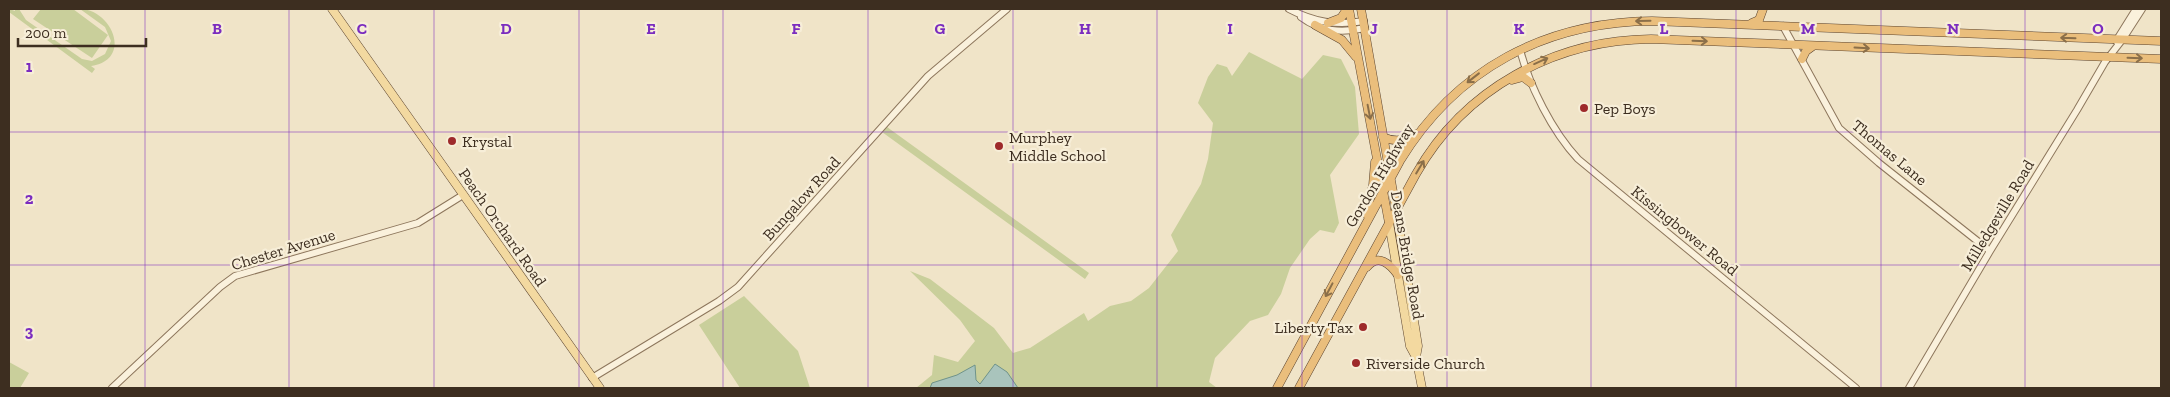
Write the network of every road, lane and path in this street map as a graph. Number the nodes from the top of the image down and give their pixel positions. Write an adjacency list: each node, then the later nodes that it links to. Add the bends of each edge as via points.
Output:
1 (332, 9): 33 (main road, Peach Orchard Road)
2 (1007, 9): 41 (street, Bungalow Road, via 928,76 738,287)
3 (1289, 9): 9 (street)
4 (1348, 9): 10 (highway, via 1341,18); 15 (highway, Deans Bridge Road)
5 (1361, 9): 11 (highway, Deans Bridge Road)
6 (1763, 9): 12 (highway, via 1757,22)
7 (2136, 9): 16 (street, Milledgeville Road)
8 (2142, 9): 16 (street, Milledgeville Road)
9 (1297, 13): 10 (street); 13 (street)
10 (1328, 23): 15 (street)
11 (1364, 24): 15 (street); 29 (highway, Deans Bridge Road)
12 (1745, 24): 14 (highway, Gordon Highway); 20 (highway, Gordon Highway, one-way to 20, via 1621,22 1569,32)
13 (1315, 25): 15 (street, via 1338,31); 24 (highway, via 1347,44)
14 (1783, 26): 16 (highway, Gordon Highway, one-way to 14); 18 (street, Thomas Lane)
15 (1353, 27): 24 (highway, Deans Bridge Road)
16 (2119, 40): 17 (highway, Gordon Highway); 21 (street, Milledgeville Road)
17 (2161, 41)
18 (1795, 45): 19 (highway, Gordon Highway); 22 (street, Thomas Lane); 25 (highway, Gordon Highway, one-way to 18, via 1568,51 1613,41 1652,39)
19 (1813, 46): 21 (highway, Gordon Highway, one-way to 21); 22 (highway)
20 (1517, 51): 25 (street, Kissingbower Road); 28 (highway, Gordon Highway, one-way to 28, via 1464,85)
21 (2108, 57): 23 (highway, Gordon Highway, one-way to 23); 37 (street, Milledgeville Road)
22 (1802, 59): 37 (street, Thomas Lane, via 1839,128)
23 (2161, 59)
24 (1361, 67): 30 (highway, Deans Bridge Road, one-way to 30)
25 (1525, 69): 26 (street, Kissingbower Road); 27 (highway, Gordon Highway)
26 (1531, 83): 27 (highway, via 1526,78 1516,78); 47 (street, Kissingbower Road, via 1564,142 1578,159)
27 (1480, 98): 34 (highway, Gordon Highway, one-way to 27, via 1437,142)
28 (1421, 129): 29 (highway, via 1408,138 1391,141); 31 (highway, Gordon Highway)
29 (1383, 136): 31 (highway, Deans Bridge Road)
30 (1374, 142): 32 (highway, Deans Bridge Road); 36 (highway, via 1371,198)
31 (1390, 177): 32 (highway, Gordon Highway); 34 (highway, Deans Bridge Road)
32 (1383, 191): 35 (highway, Deans Bridge Road); 36 (highway, Gordon Highway)
33 (463, 194): 41 (main road, Peach Orchard Road); 42 (street, Chester Avenue, via 418,223 235,276)
34 (1396, 209): 35 (highway, Gordon Highway); 40 (main road, Deans Bridge Road, via 1418,346)
35 (1389, 223): 38 (highway, Gordon Highway); 39 (main road, Deans Bridge Road)
36 (1352, 247): 44 (highway, Gordon Highway, one-way to 44)
37 (1990, 252): 48 (street, Milledgeville Road)
38 (1361, 274): 39 (highway, via 1369,264 1379,260 1388,263); 45 (highway, Gordon Highway)
39 (1398, 275): 40 (main road, Deans Bridge Road, via 1410,346)
40 (1416, 357): 46 (main road, Deans Bridge Road)
41 (592, 378): 43 (main road, Peach Orchard Road)
42 (112, 388)
43 (600, 388)
44 (1277, 388)
45 (1299, 388)
46 (1422, 388)
47 (1856, 388)
48 (1909, 388)

